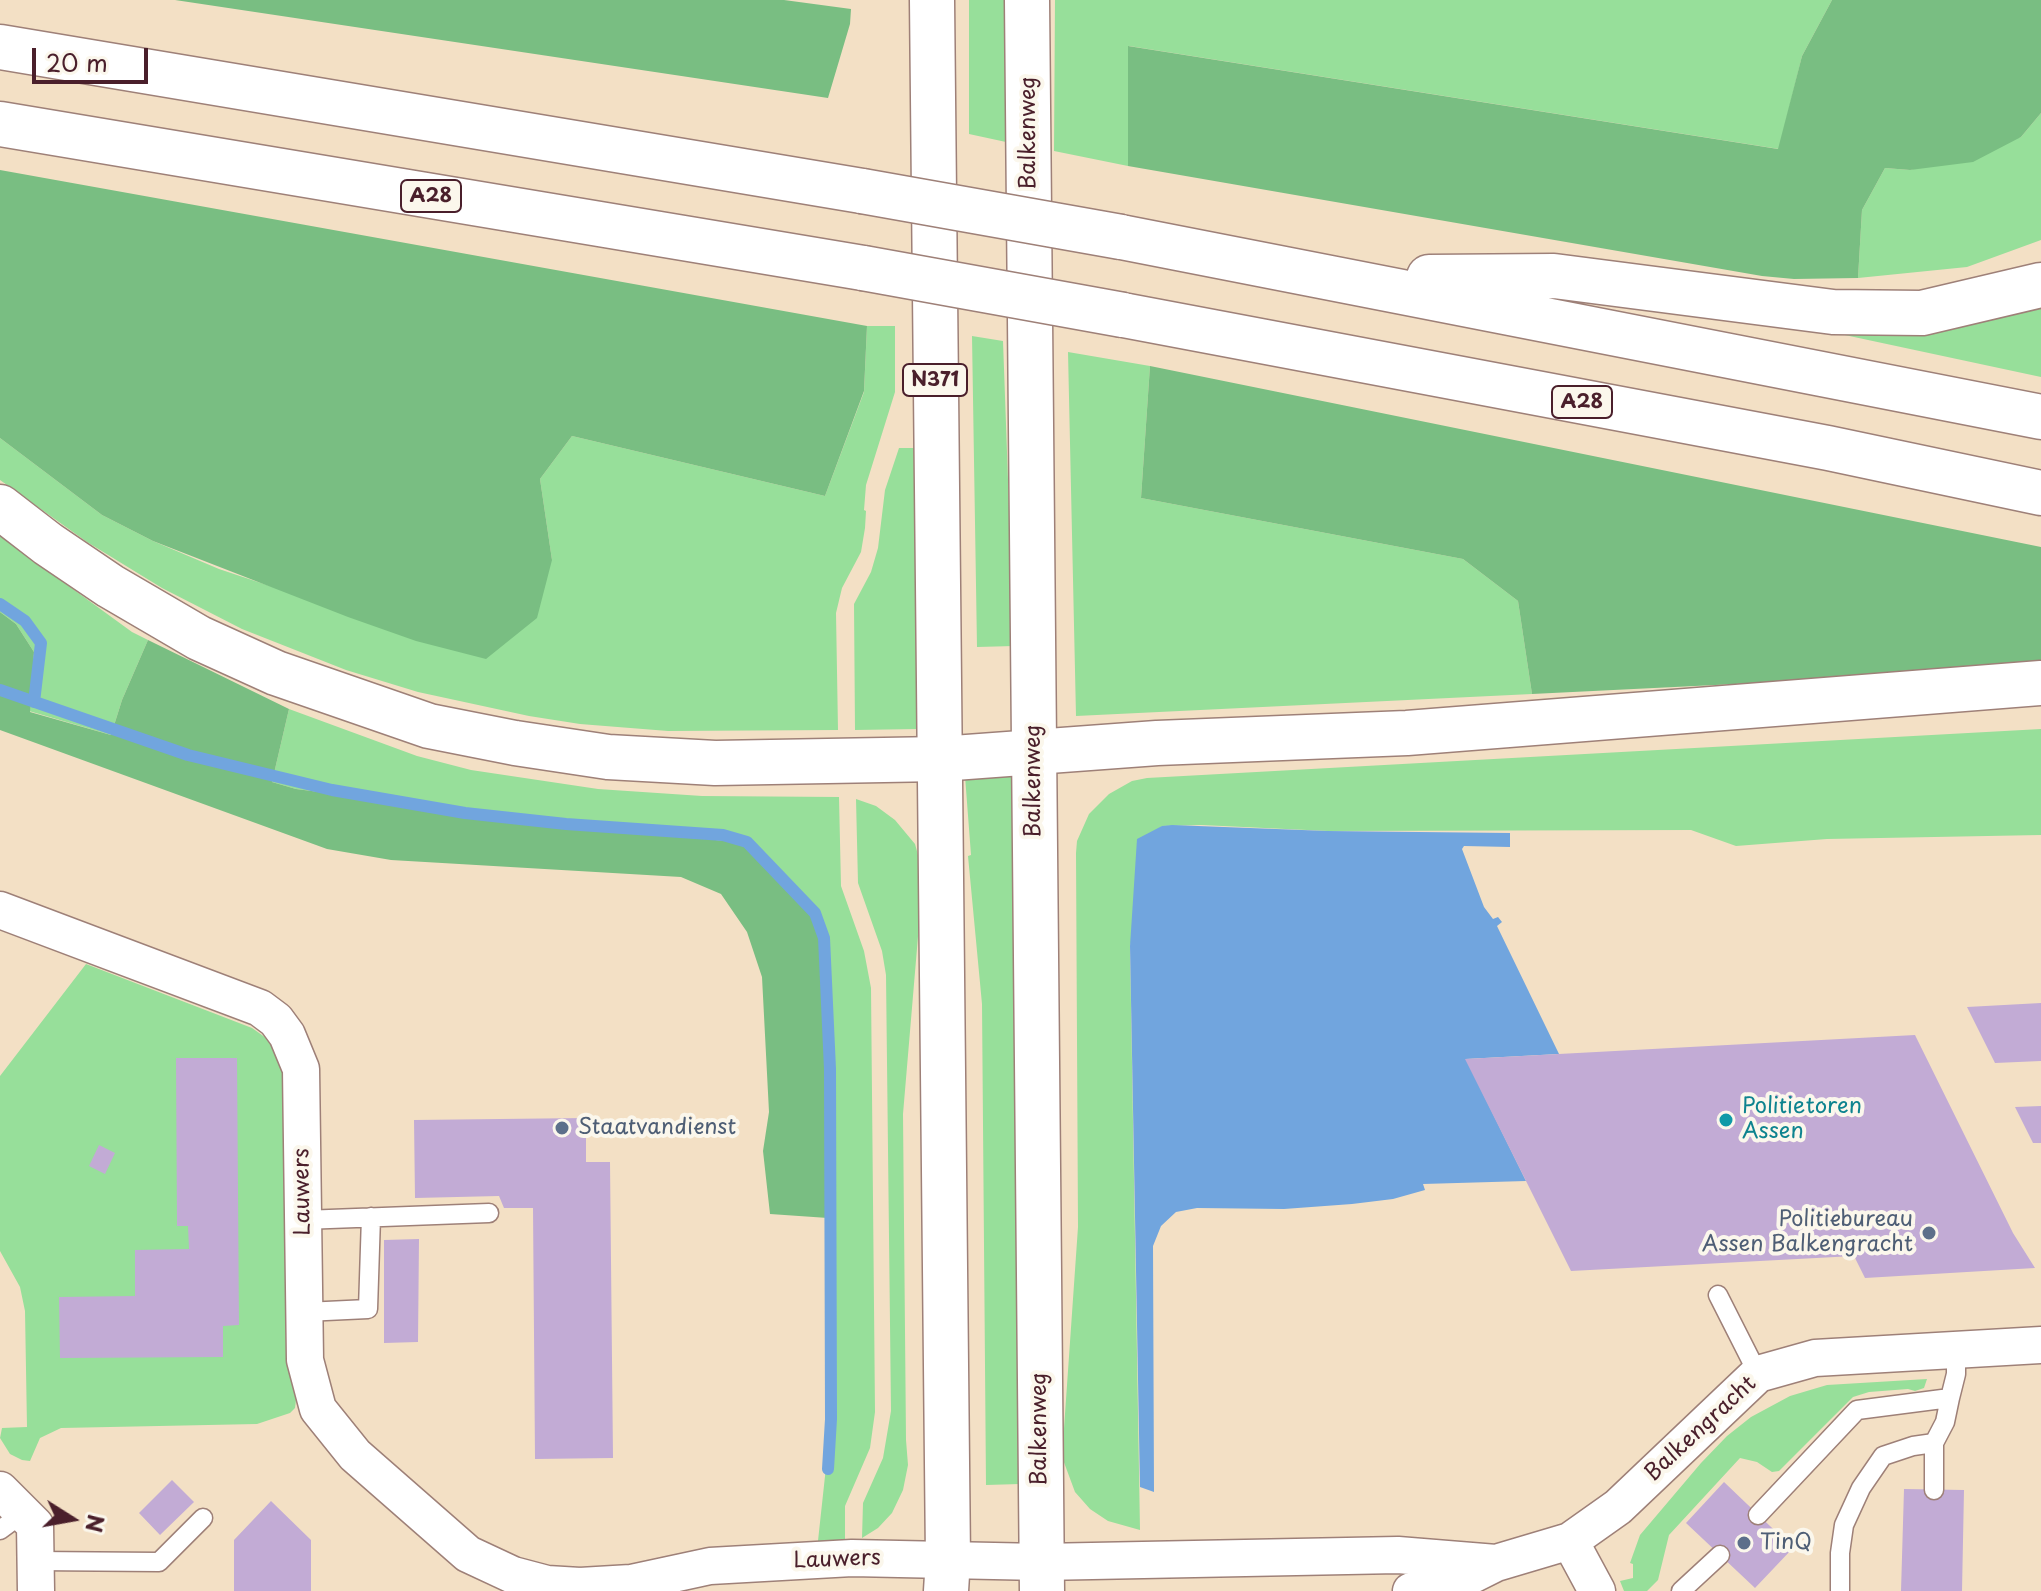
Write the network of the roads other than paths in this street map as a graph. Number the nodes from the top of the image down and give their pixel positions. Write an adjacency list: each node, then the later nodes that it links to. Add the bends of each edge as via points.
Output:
1 (932, 0): 12 (main road, N371)
2 (1027, 0): 11 (main road, Balkenweg)
3 (0, 47): 5 (main road, bridge, via 862,191)
4 (0, 124): 8 (main road, A28, bridge, via 1123,315)
5 (1340, 278): 6 (main road, via 1554,276 1833,312 1922,313); 7 (main road)
6 (2041, 285)
7 (2041, 417)
8 (2041, 493)
9 (0, 507): 12 (main road, via 110,586 199,638 276,673 429,726 608,757 715,763)
10 (2041, 683): 11 (main road, via 1407,733)
11 (1034, 751): 12 (main road); 33 (main road, Balkenweg)
12 (940, 759): 31 (main road)
13 (0, 910): 16 (street, Lauwers, via 260,1008 276,1020 301,1069)
14 (489, 1213): 15 (lane)
15 (371, 1217): 16 (lane); 18 (lane, via 368,1309)
16 (303, 1220): 18 (street, Lauwers)
17 (1718, 1295): 21 (lane)
18 (305, 1312): 34 (street, Lauwers, via 305,1360 318,1409 355,1455 468,1554)
19 (2041, 1345): 20 (street, Balkengracht)
20 (1956, 1350): 21 (street, Balkengracht, via 1815,1358); 22 (lane)
21 (1758, 1374): 28 (street, Balkengracht, via 1618,1507)
22 (1950, 1398): 23 (lane); 26 (lane, via 1857,1410)
23 (1934, 1443): 24 (lane); 39 (lane, via 1883,1456 1861,1488 1844,1525)
24 (1934, 1490)
25 (8, 1511): 32 (street, via 35,1525)
26 (1758, 1515)
27 (203, 1518): 32 (lane, via 159,1562)
28 (1570, 1541): 30 (street, Balkengracht); 37 (street)
29 (1720, 1555): 38 (lane)
30 (1496, 1563): 33 (street, Balkengracht, via 1398,1555); 36 (street, Balkengracht, via 1450,1586)
31 (947, 1575): 33 (street); 35 (street, Lauwers, via 852,1558 710,1566)
32 (36, 1576)
33 (1042, 1577)
34 (511, 1583): 35 (street, Lauwers)
35 (648, 1587)
36 (1411, 1591)
37 (1597, 1591)
38 (1681, 1591)
39 (1840, 1591)

